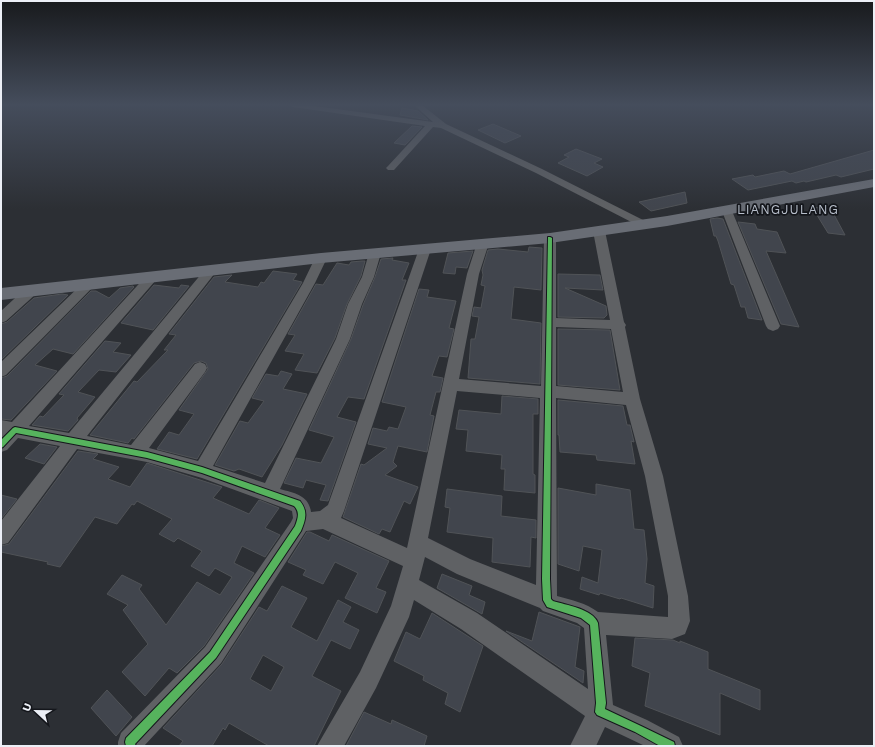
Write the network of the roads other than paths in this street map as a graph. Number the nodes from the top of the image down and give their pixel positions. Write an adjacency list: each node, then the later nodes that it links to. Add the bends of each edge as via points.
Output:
1 (417, 140): 3 (street)
2 (473, 140): 6 (street)
3 (391, 168)
4 (874, 183): 5 (main road)
5 (727, 211): 6 (main road); 21 (street)
6 (645, 225): 7 (main road)
7 (599, 231): 8 (main road); 20 (street)
8 (550, 238): 9 (main road); 19 (street)
9 (483, 243): 10 (main road); 24 (street, via 473,274)
10 (425, 249): 11 (main road); 33 (street, via 335,511)
11 (375, 253): 12 (main road); 32 (street, via 343,339)
12 (321, 258): 13 (main road); 31 (street)
13 (211, 270): 14 (main road); 28 (street)
14 (152, 277): 15 (main road); 27 (street)
15 (90, 284): 16 (main road); 23 (street)
16 (32, 290): 17 (main road); 18 (street)
17 (1, 294)
18 (1, 318)
19 (550, 322): 20 (street); 25 (street)
20 (619, 326): 26 (street)
21 (773, 326)
22 (200, 368): 30 (street)
23 (1, 371)
24 (450, 384): 25 (street); 36 (street)
25 (549, 392): 26 (street); 38 (street)
26 (632, 399): 39 (street, via 654,476 678,596 679,621 677,626 672,628)
27 (8, 428): 28 (street); 29 (street)
28 (74, 441): 30 (street); 35 (street)
29 (1, 445)
30 (136, 453): 31 (street)
31 (202, 470): 32 (street)
32 (269, 493): 34 (street, via 297,503 302,512)
33 (324, 520): 34 (street); 36 (street)
34 (301, 522): 41 (street, via 213,654)
35 (1, 536)
36 (416, 552): 37 (street); 38 (street)
37 (407, 584): 40 (street, via 469,620); 42 (street, via 401,609 368,680)
38 (547, 600): 39 (street, via 555,606 583,614)
39 (594, 623): 40 (street)
40 (600, 712): 43 (street); 44 (street)
41 (129, 745)
42 (330, 746)
43 (583, 746)
44 (670, 746)

